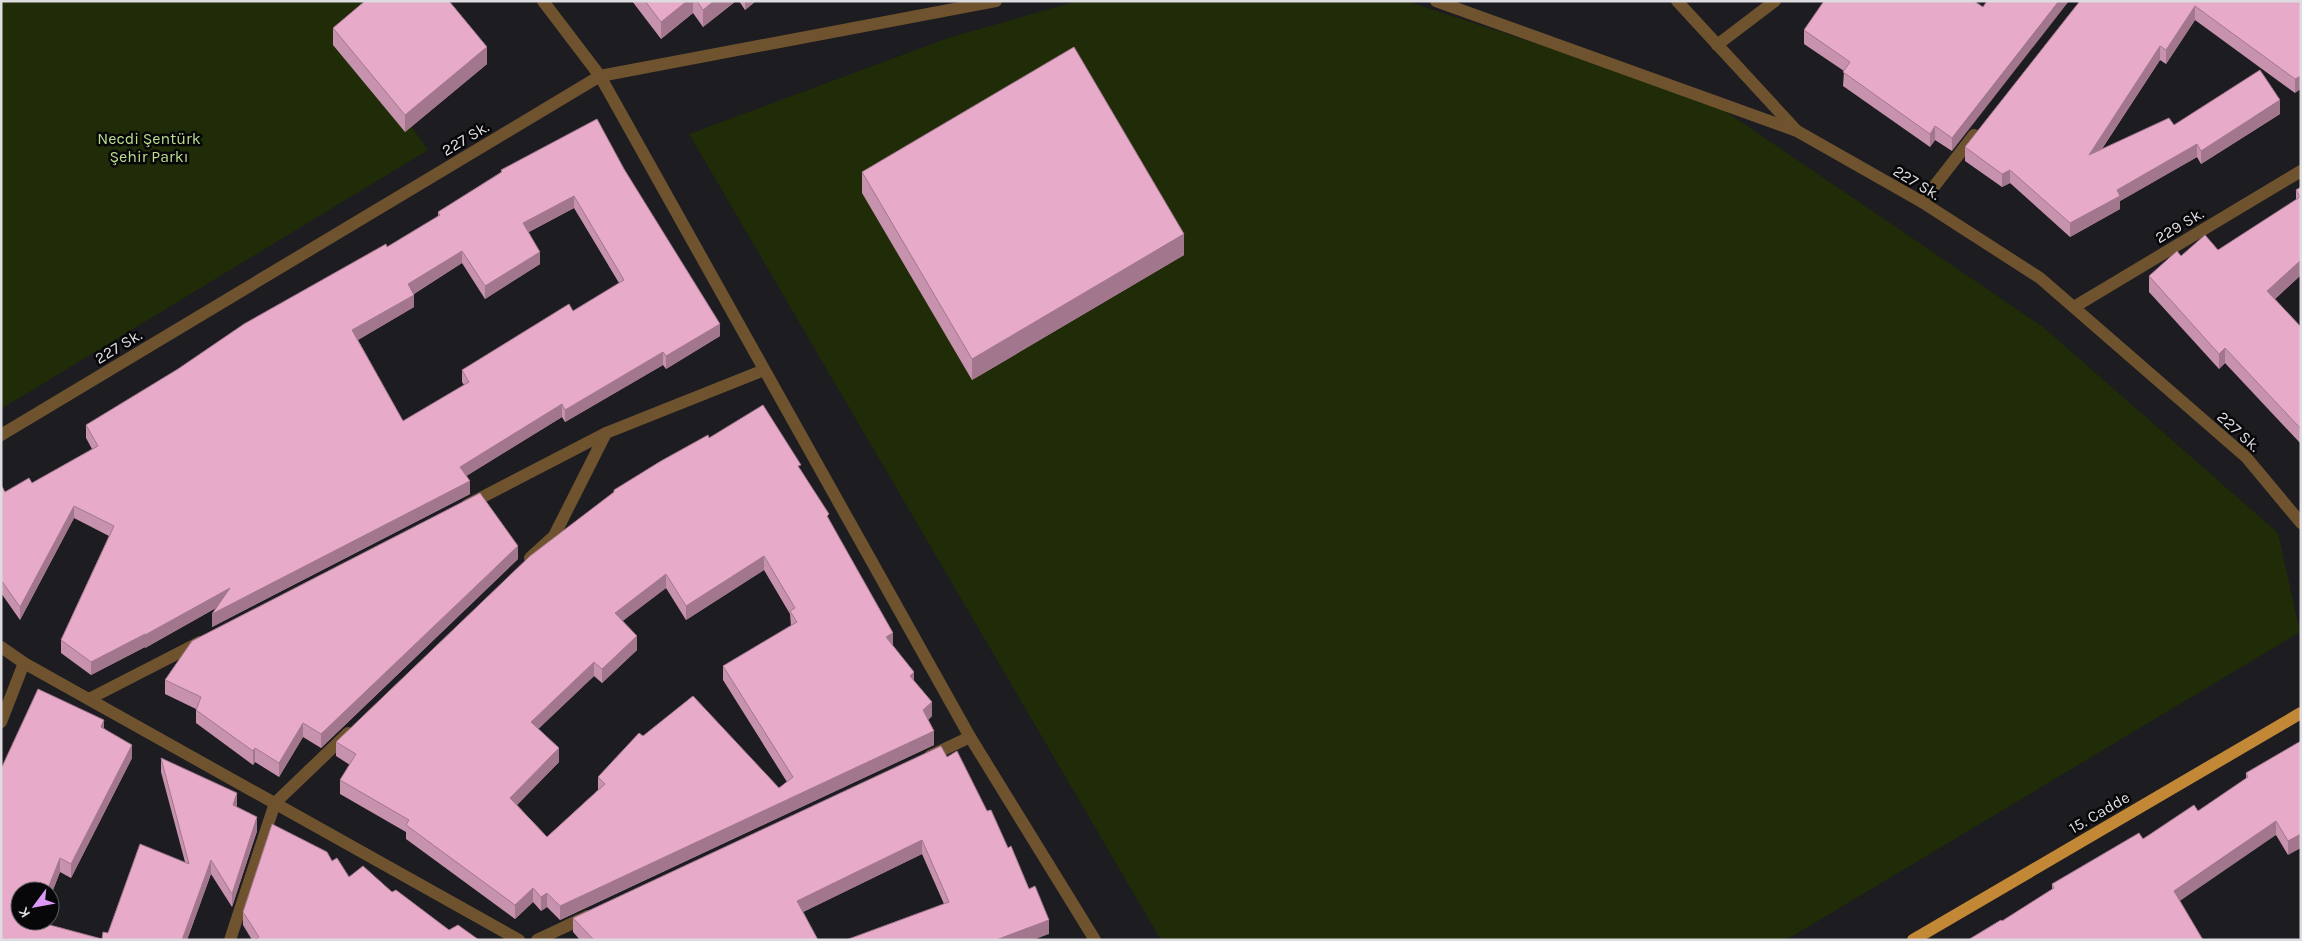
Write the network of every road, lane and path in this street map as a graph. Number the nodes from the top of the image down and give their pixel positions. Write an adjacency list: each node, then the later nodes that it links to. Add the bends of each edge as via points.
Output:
1 (543, 1): 7 (street)
2 (996, 1): 7 (street, 227 Sk.)
3 (1436, 1): 9 (street, 227 Sk.)
4 (1677, 1): 6 (street)
5 (1775, 1): 6 (street)
6 (1717, 45): 9 (street)
7 (600, 76): 13 (street); 15 (street, 227 Sk.)
8 (1983, 125): 11 (street)
9 (1797, 131): 11 (street, 227 Sk.)
10 (2301, 171): 12 (street, 229 Sk.)
11 (1922, 202): 12 (street, 227 Sk., via 2040,278)
12 (2074, 307): 17 (street, 227 Sk., via 2246,457)
13 (764, 370): 14 (street); 26 (street)
14 (606, 433): 16 (street); 18 (street, via 554,536)
15 (1, 434)
16 (457, 510)
17 (2301, 523)
18 (518, 570)
19 (212, 636): 22 (street)
20 (1, 647): 21 (street)
21 (24, 663): 22 (street); 24 (street)
22 (89, 699): 28 (street)
23 (2301, 713): 34 (main road, 15. Cadde)
24 (1, 722)
25 (356, 725): 28 (street)
26 (970, 737): 27 (street); 33 (street)
27 (916, 763)
28 (275, 802): 30 (street); 31 (street)
29 (600, 910): 32 (street)
30 (230, 940)
31 (519, 940)
32 (537, 940)
33 (1095, 940)
34 (1913, 940)

